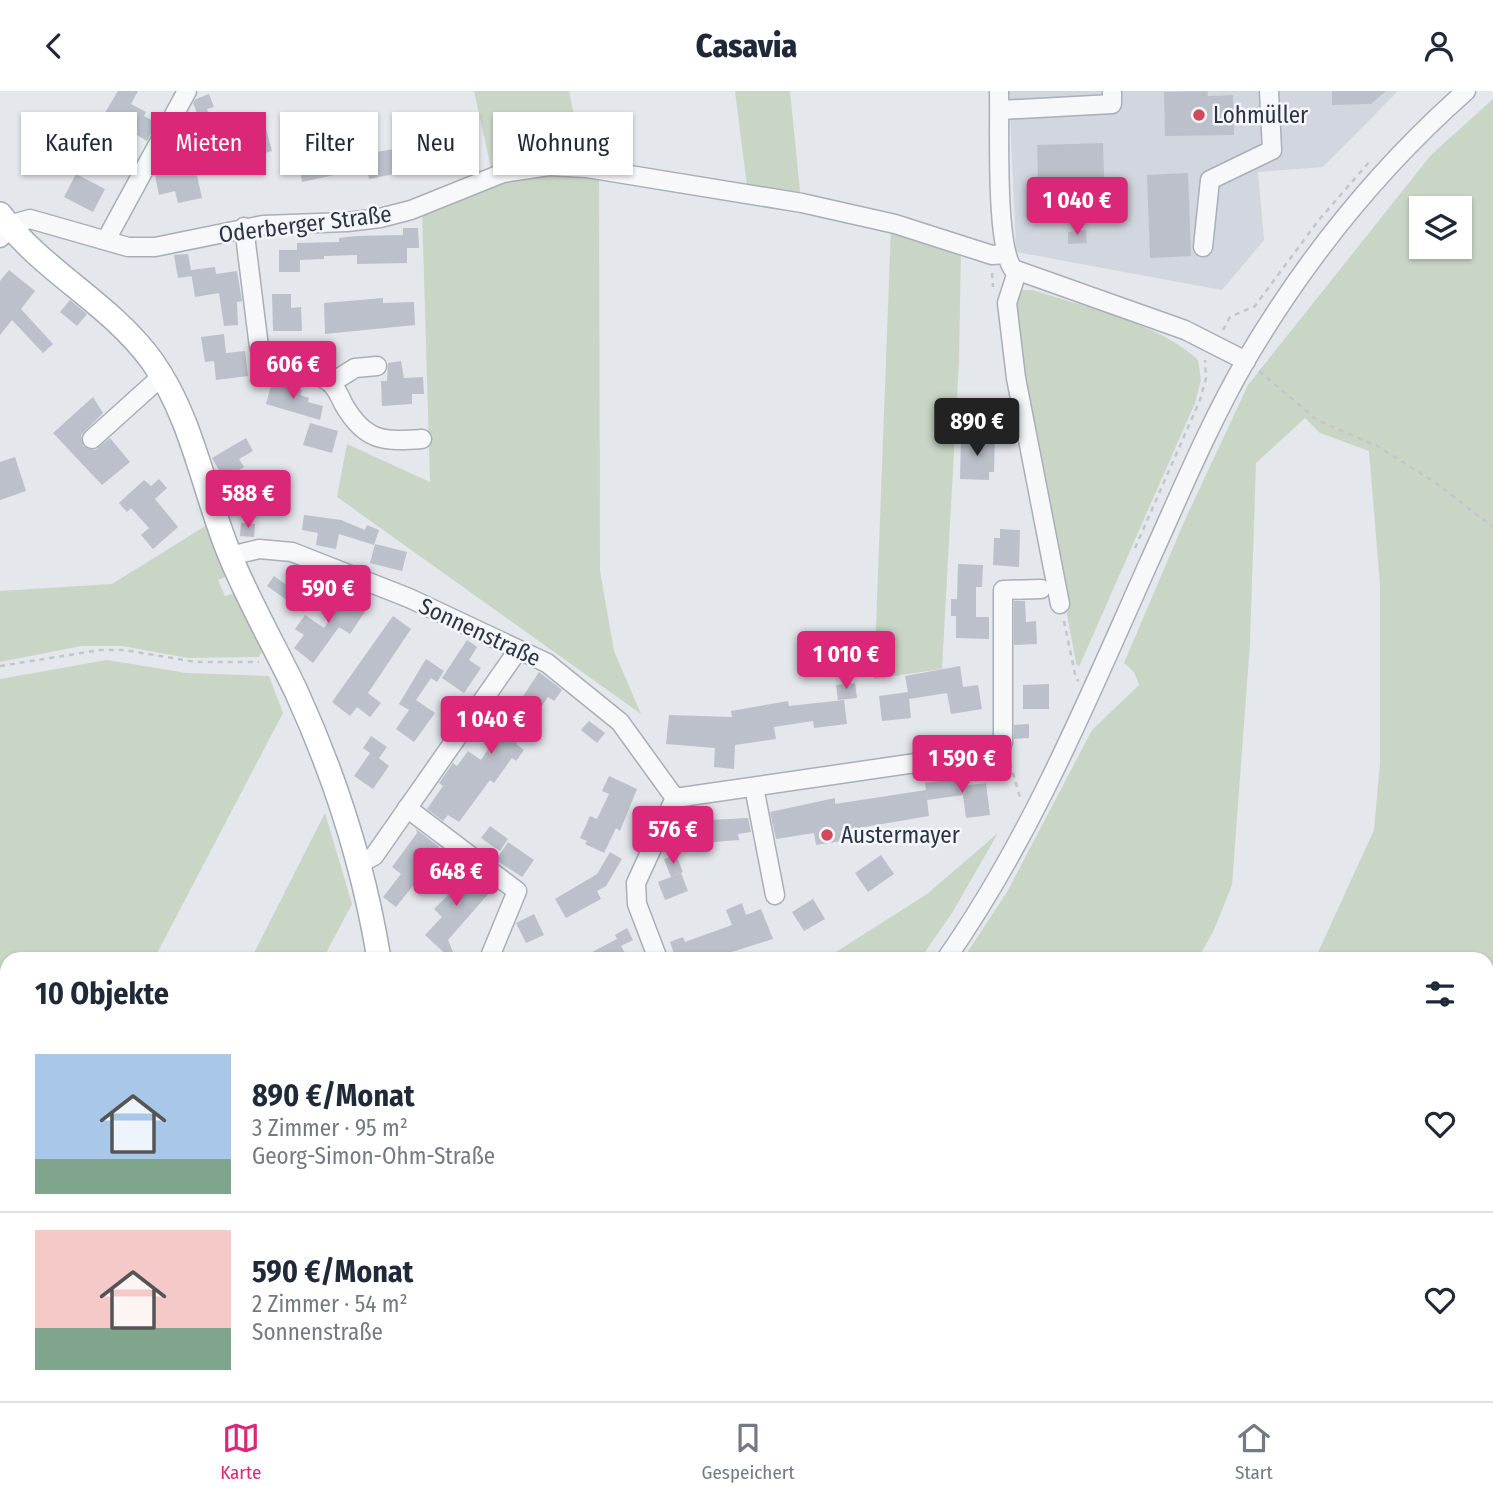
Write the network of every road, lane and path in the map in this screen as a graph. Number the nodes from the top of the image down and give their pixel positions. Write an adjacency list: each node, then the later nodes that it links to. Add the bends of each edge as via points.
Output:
1 (187, 91): 9 (street)
2 (999, 91): 6 (street)
3 (1112, 91): 6 (street, via 1112,104)
4 (1269, 91): 10 (street, via 1272,149 1210,180)
5 (1466, 91): 14 (street, via 1384,171 1339,226)
6 (1000, 110): 11 (street)
7 (3, 226): 9 (street, Oderberger Straße, via 39,220); 16 (main road, via 116,320)
8 (244, 227): 9 (street, Oderberger Straße, via 155,247 128,247); 11 (street, Oderberger Straße, via 380,218 517,170 549,166 587,168 802,203 895,224 992,255); 17 (street, via 259,347 273,365)
9 (106, 240)
10 (1203, 247)
11 (1006, 254): 12 (street)
12 (1017, 272): 13 (street); 24 (street, via 1007,303 1015,369)
13 (1215, 344): 14 (street); 21 (path, via 1204,363 1206,378 1200,400)
14 (1246, 361): 20 (path, via 1317,420 1377,446); 43 (street, via 1194,461 1064,752 996,879)
15 (377, 366): 17 (street, via 355,368)
16 (162, 376): 18 (street); 22 (main road, via 179,409)
17 (331, 383): 19 (street, via 363,431 383,439)
18 (92, 439)
19 (422, 439)
20 (1493, 527)
21 (1134, 552)
22 (230, 556): 25 (street, Sonnenstraße, via 261,549 292,552); 26 (main road)
23 (1041, 589): 31 (street, via 1003,590)
24 (1060, 604): 29 (path)
25 (518, 650): 34 (street, Sonnenstraße, via 556,669 620,722); 36 (street)
26 (279, 657): 27 (path, via 230,664 100,650); 38 (main road, via 323,755)
27 (0, 666)
28 (1084, 670): 29 (path)
29 (1079, 681): 30 (path)
30 (1074, 692)
31 (1001, 749): 32 (street); 35 (path, via 1008,757)
32 (754, 787): 34 (street); 39 (street)
33 (1027, 788): 35 (path)
34 (675, 798): 42 (street, via 636,883 637,904)
35 (1021, 800): 37 (path)
36 (407, 808): 38 (street, via 374,856); 41 (street, via 517,891)
37 (1015, 812)
38 (359, 864): 40 (main road)
39 (775, 895)
40 (378, 952)
41 (492, 952)
42 (655, 952)
43 (950, 952)

